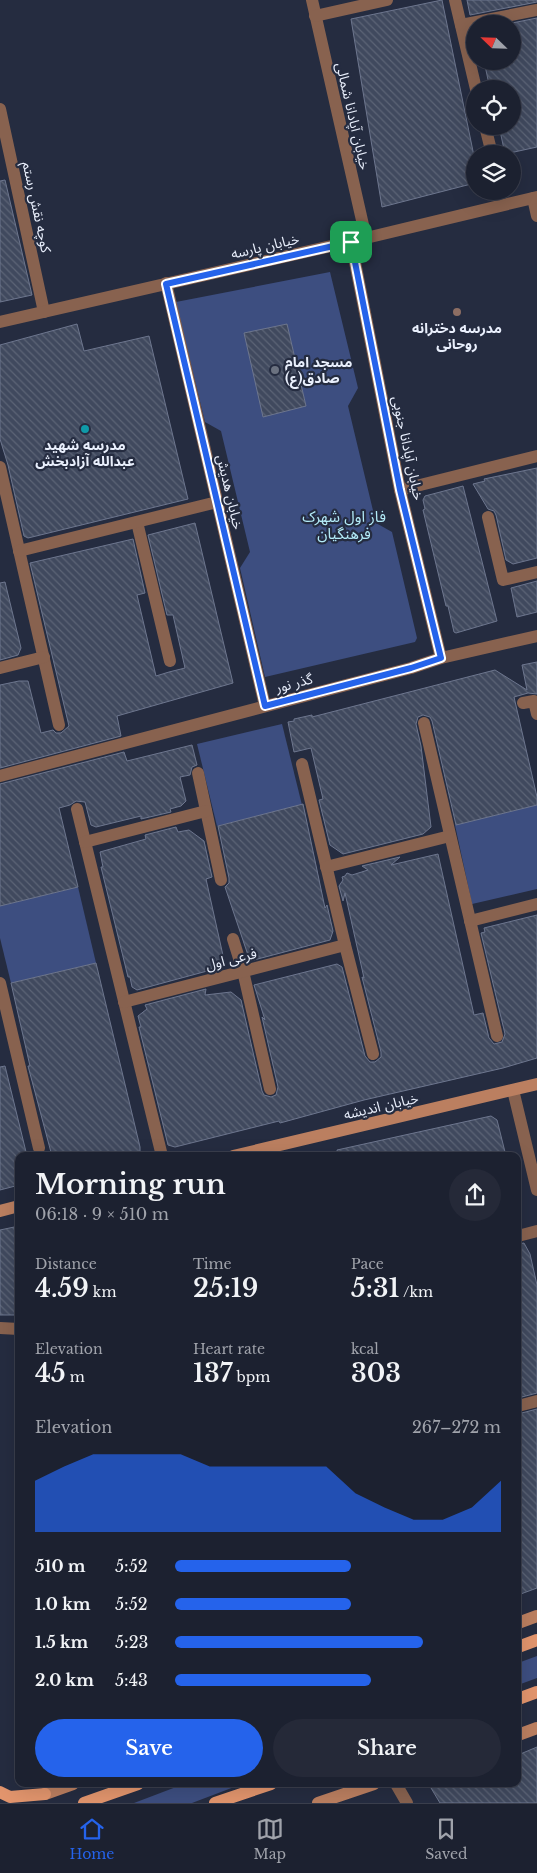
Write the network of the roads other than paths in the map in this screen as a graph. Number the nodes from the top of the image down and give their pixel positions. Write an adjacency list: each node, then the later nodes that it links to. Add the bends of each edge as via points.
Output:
1 (312, 0): 5 (street, خیابان آپادانا شمالی)
2 (387, 0): 5 (street)
3 (455, 0): 6 (street)
4 (537, 10): 6 (street)
5 (315, 16): 11 (street, خیابان آپادانا شمالی)
6 (461, 25): 7 (street)
7 (474, 80)
8 (0, 109): 14 (street, کوچه نقش رستم)
9 (535, 197): 10 (street); 11 (street, خیابان پارسه)
10 (537, 216)
11 (366, 238): 12 (street, خیابان پارسه)
12 (351, 242): 13 (street, خیابان پارسه); 18 (street, خیابان آپادانا جنوبی)
13 (166, 284): 14 (street, خیابان پارسه); 19 (street, خیابان هدیش)
14 (44, 312): 15 (street, خیابان پارسه)
15 (0, 322)
16 (537, 456): 18 (street)
17 (0, 470): 22 (street)
18 (400, 490): 26 (street, خیابان آپادانا جنوبی)
19 (217, 502): 21 (street); 30 (street, خیابان هدیش)
20 (488, 517): 23 (street, via 503,580)
21 (137, 522): 22 (street); 27 (street)
22 (19, 551): 25 (street)
23 (537, 572)
24 (537, 636): 26 (street, گذر نور)
25 (44, 657): 28 (street); 33 (street)
26 (441, 658): 30 (street, گذر نور)
27 (170, 661)
28 (0, 668)
29 (523, 703): 31 (street, via 534,700)
30 (265, 706): 36 (street, گذر نور)
31 (537, 714)
32 (424, 723): 39 (street)
33 (60, 725)
34 (302, 764): 41 (street)
35 (198, 773): 38 (street)
36 (0, 776)
37 (77, 809): 40 (street)
38 (206, 811): 40 (street); 42 (street)
39 (450, 836): 41 (street); 44 (street)
40 (85, 842): 49 (street)
41 (326, 867): 46 (street)
42 (221, 880)
43 (537, 904): 44 (street)
44 (470, 921): 51 (street)
45 (233, 939): 47 (street)
46 (345, 945): 47 (street, فرعی اول); 52 (street)
47 (242, 972): 49 (street, فرعی اول); 54 (street)
48 (0, 983): 50 (street)
49 (124, 1002): 57 (street)
50 (5, 1026): 56 (street)
51 (497, 1036)
52 (373, 1054)
53 (537, 1084): 55 (street, خیابان اندیشه)
54 (270, 1089)
55 (513, 1090): 58 (street, خیابان اندیشه); 59 (street)
56 (39, 1148)
57 (161, 1152)
58 (249, 1152)
59 (537, 1190)
60 (15, 1207): 61 (street)
61 (0, 1211)
62 (537, 1231): 63 (street)
63 (521, 1235)
64 (0, 1328): 65 (street)
65 (15, 1329)
66 (537, 1401): 67 (street)
67 (521, 1405)
68 (537, 1616): 69 (street)
69 (521, 1622)
70 (537, 1640): 71 (main road)
71 (521, 1646)
72 (537, 1692): 73 (main road)
73 (521, 1698)
74 (537, 1728): 75 (street)
75 (521, 1734)
76 (65, 1787): 82 (street)
77 (129, 1787): 83 (main road)
78 (262, 1787): 84 (main road)
79 (365, 1787): 85 (street)
80 (398, 1787): 86 (street)
81 (0, 1792): 82 (main road, via 10,1796)
82 (45, 1794)
83 (84, 1803)
84 (215, 1803)
85 (318, 1803)
86 (407, 1803)

